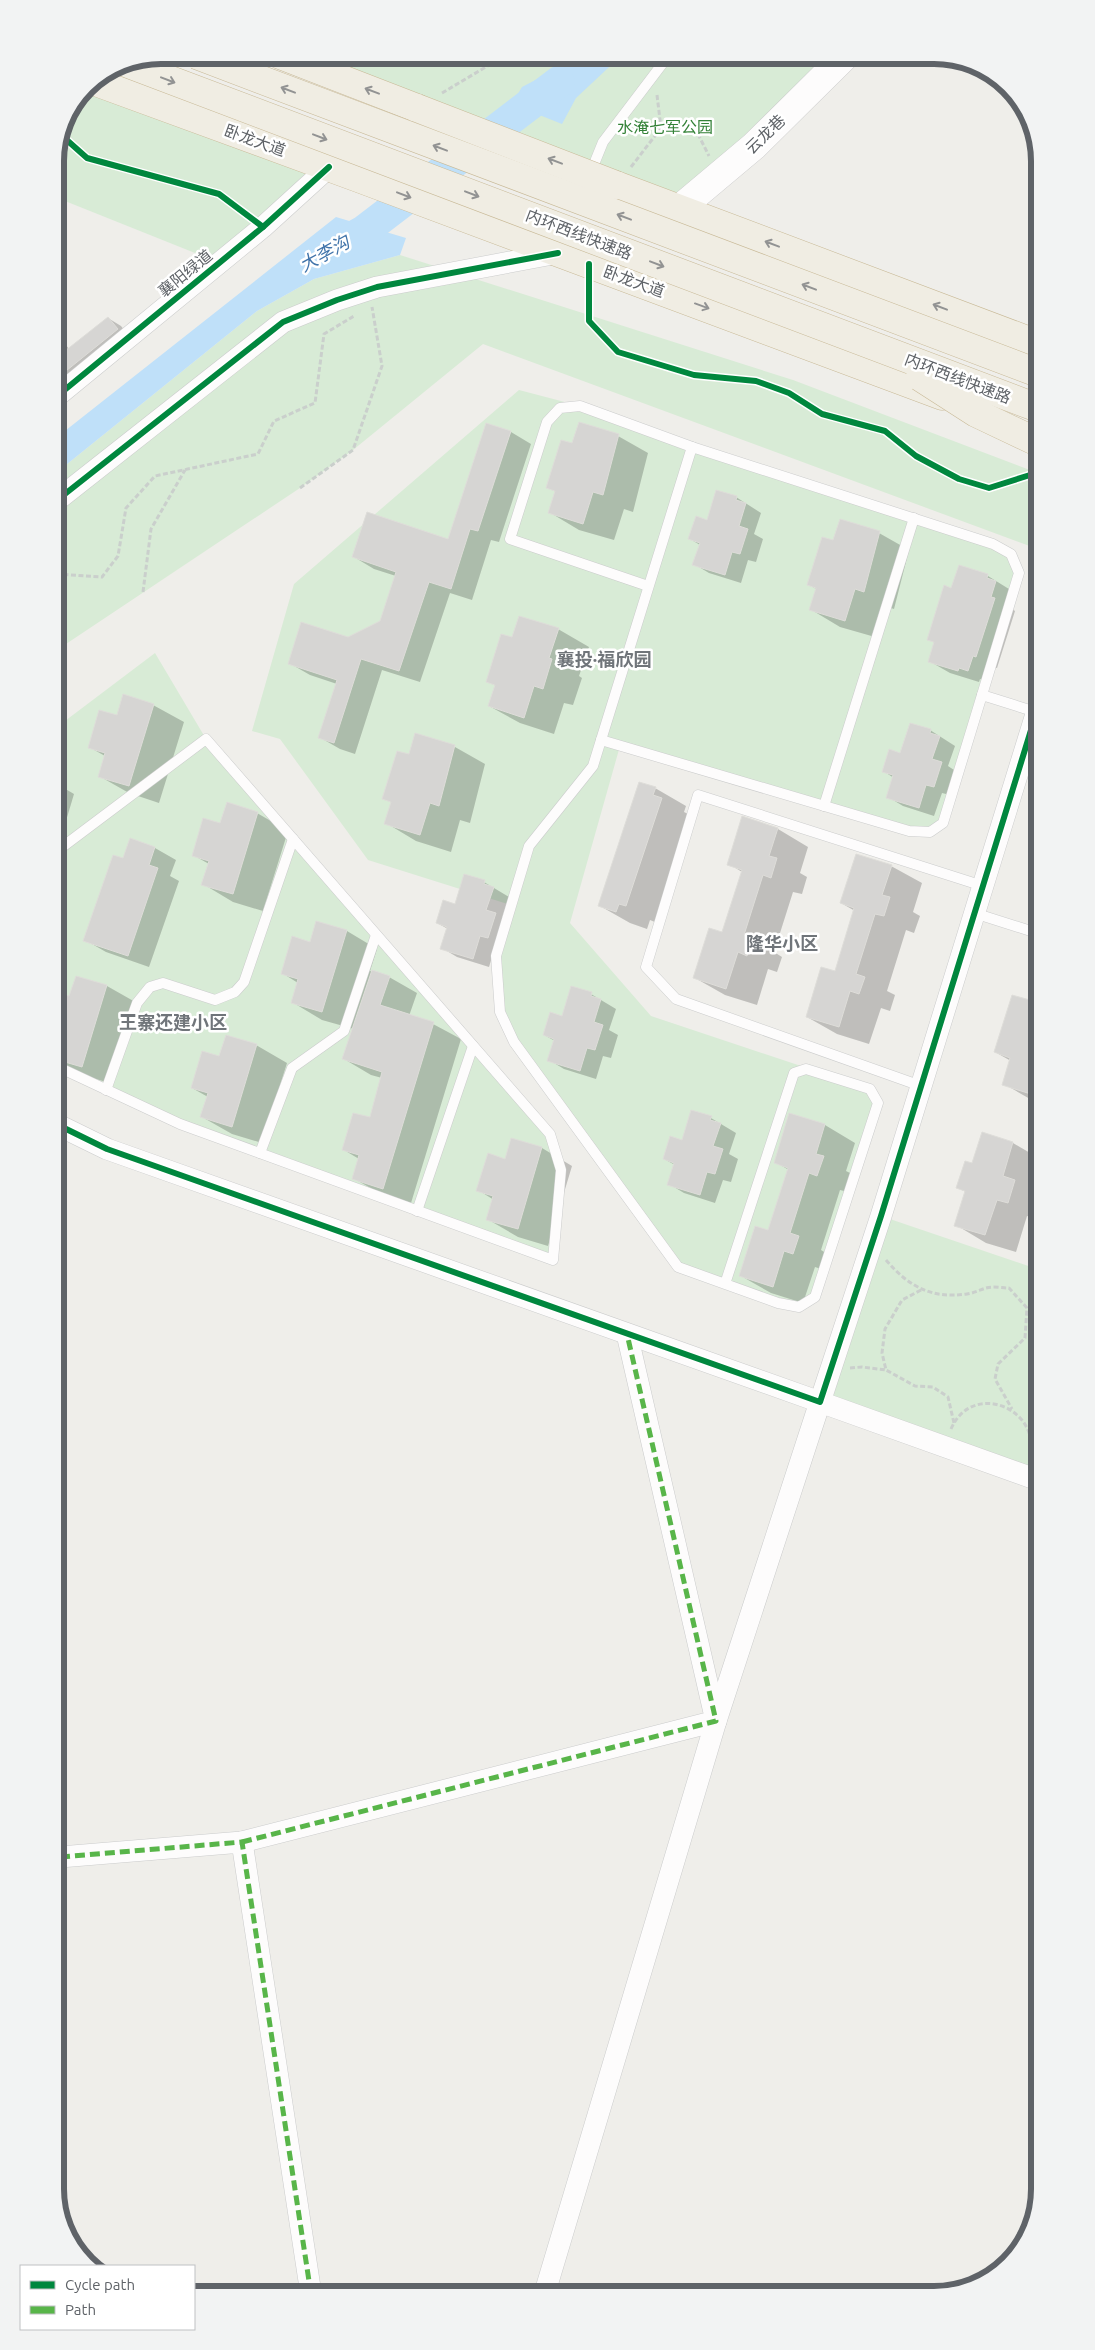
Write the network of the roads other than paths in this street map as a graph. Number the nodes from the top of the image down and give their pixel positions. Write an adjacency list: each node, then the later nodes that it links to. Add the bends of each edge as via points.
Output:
1 (220, 64): 10 (highway, 内环西线快速路, one-way to 1, bridge)
2 (303, 64): 8 (highway, one-way to 2, bridge)
3 (662, 64): 9 (lane, via 602,142)
4 (837, 64): 8 (street, 云龙巷, via 754,146)
5 (135, 67): 11 (highway, 内环西线快速路, one-way to 11, bridge)
6 (102, 84): 7 (highway, 卧龙大道)
7 (329, 167): 9 (highway, 卧龙大道, one-way to 9); 15 (street, 襄阳绿道, via 264,227)
8 (679, 209): 12 (highway, one-way to 8)
9 (558, 253): 17 (highway, 卧龙大道, one-way to 17); 20 (street, via 377,287 283,322)
10 (845, 301): 13 (highway, bridge, via 924,325); 14 (highway, 内环西线快速路, bridge)
11 (832, 331): 16 (highway, 内环西线快速路, bridge); 18 (highway, bridge, via 903,367 976,413)
12 (1031, 341)
13 (1031, 350)
14 (1031, 371)
15 (64, 390)
16 (1031, 406)
17 (1031, 429)
18 (1031, 438)
19 (692, 447): 21 (lane); 22 (lane); 22 (lane, via 580,406 560,408 547,422 510,539)
20 (64, 495)
21 (914, 518): 23 (lane, via 993,544 1011,554 1019,573); 27 (lane)
22 (648, 586): 26 (lane)
23 (982, 695): 24 (lane); 27 (lane, via 943,823 930,832 909,831)
24 (1031, 711)
25 (1031, 729): 30 (street)
26 (600, 740): 27 (lane); 41 (lane, via 593,766 529,846 496,956 500,1012 514,1042 678,1267)
27 (824, 806)
28 (293, 839): 29 (lane, via 206,739); 33 (lane); 37 (lane, via 244,982 235,992 215,1000 163,983 150,987 136,1003)
29 (64, 846)
30 (983, 886): 31 (street); 36 (lane, via 698,795 646,967 676,999)
31 (974, 913): 32 (lane); 36 (street)
32 (1031, 931)
33 (376, 934): 34 (lane); 39 (lane, via 344,1032 292,1068)
34 (473, 1046): 40 (lane); 40 (lane, via 550,1134 561,1170 553,1260)
35 (64, 1070): 37 (lane)
36 (921, 1086): 43 (street)
37 (106, 1090): 39 (lane, via 180,1124)
38 (64, 1128): 42 (street, via 107,1150)
39 (260, 1153): 40 (lane)
40 (417, 1211)
41 (725, 1284): 41 (lane, via 794,1073 806,1068 870,1089 878,1103 815,1297 799,1307)
42 (627, 1334): 43 (street); 45 (street)
43 (820, 1402): 44 (street); 45 (street)
44 (1031, 1478)
45 (716, 1721): 46 (street); 49 (street)
46 (242, 1842): 47 (street); 48 (street)
47 (64, 1857)
48 (310, 2286)
49 (547, 2286)

